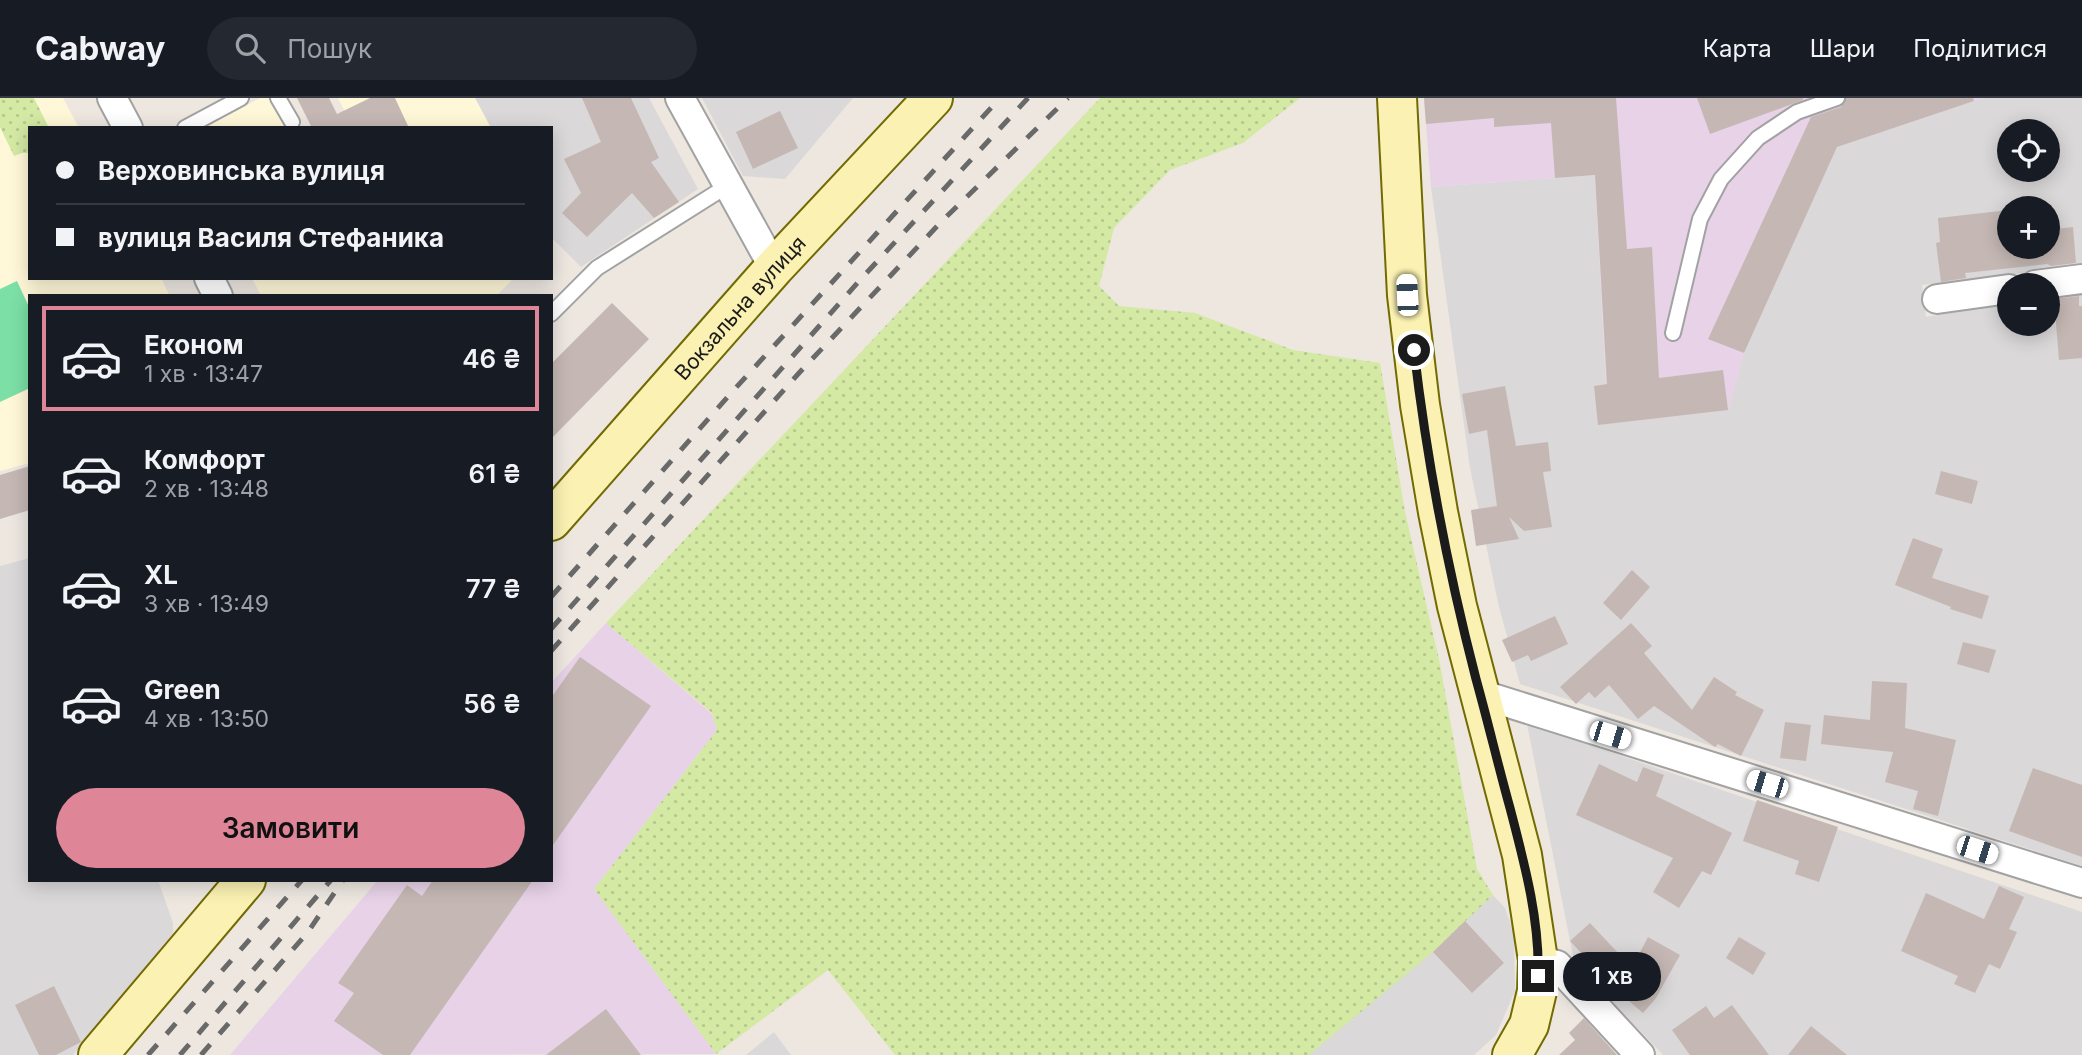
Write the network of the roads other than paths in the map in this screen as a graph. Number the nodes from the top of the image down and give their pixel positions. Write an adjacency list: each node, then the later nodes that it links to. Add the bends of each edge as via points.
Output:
1 (111, 98): 9 (street)
2 (241, 98): 10 (lane)
3 (278, 98): 8 (lane)
4 (680, 98): 11 (street)
5 (933, 98): 12 (street, Вокзальна вулиця)
6 (1397, 98): 20 (street, via 1407,295 1420,405 1437,512)
7 (1837, 98): 18 (lane, via 1797,112 1758,138 1721,179 1700,219)
8 (292, 122)
9 (127, 126)
10 (189, 126)
11 (727, 186): 12 (street); 17 (lane, via 597,268)
12 (774, 268): 19 (street, Вокзальна вулиця)
13 (2082, 279): 14 (street)
14 (2060, 282)
15 (1997, 291): 16 (street)
16 (1937, 299)
17 (553, 312)
18 (1673, 333)
19 (553, 519)
20 (1480, 694): 22 (street); 23 (street, via 1522,855)
21 (244, 882): 24 (street)
22 (2082, 883)
23 (1538, 960): 25 (street, via 1529,1025); 26 (street, via 1558,965)
24 (98, 1055)
25 (1512, 1055)
26 (1640, 1055)

